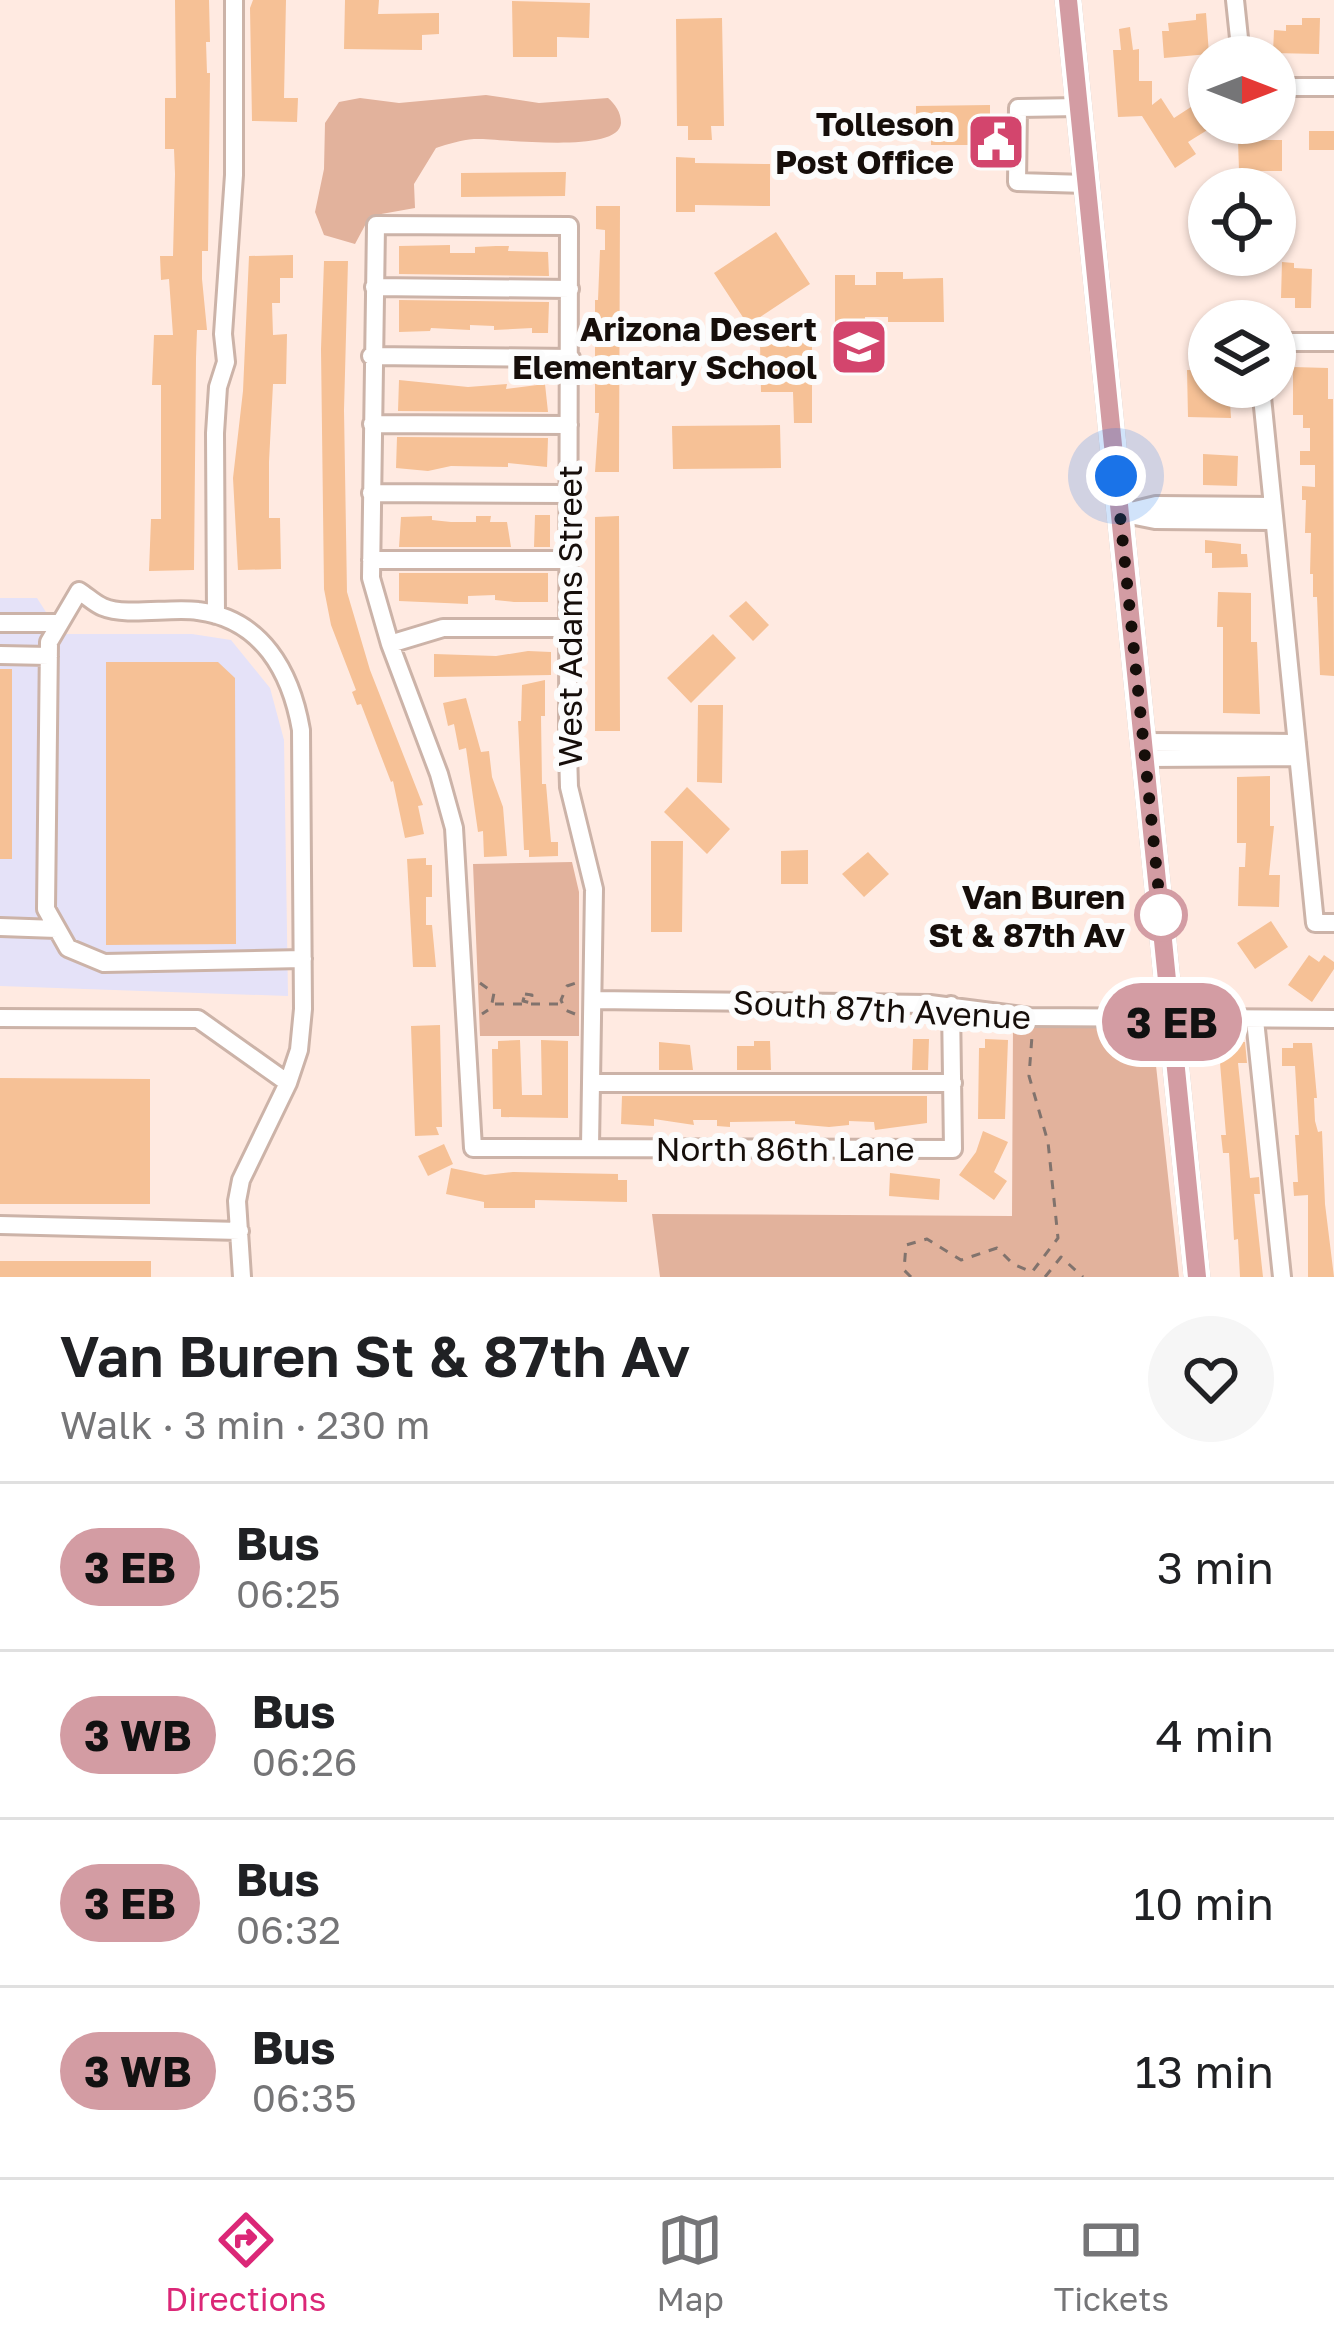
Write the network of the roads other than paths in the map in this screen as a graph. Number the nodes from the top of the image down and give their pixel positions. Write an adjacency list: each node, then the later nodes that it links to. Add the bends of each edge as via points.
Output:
1 (234, 0): 24 (street)
2 (1068, 0): 7 (main road)
3 (1235, 0): 4 (street)
4 (1239, 36)
5 (1296, 87): 6 (street)
6 (1334, 87)
7 (1080, 106): 8 (main road); 8 (street, via 1018,108 1017,182)
8 (1086, 184): 20 (main road)
9 (374, 287): 10 (street); 10 (street, West Adams Street, via 376,224 569,226); 13 (street)
10 (570, 289): 14 (street, West Adams Street)
11 (1296, 342): 12 (street)
12 (1334, 342)
13 (371, 356): 14 (street); 16 (street)
14 (571, 358): 17 (street, West Adams Street)
15 (1263, 408): 21 (street)
16 (372, 424): 17 (street); 18 (street)
17 (569, 425): 19 (street, West Adams Street)
18 (371, 493): 19 (street); 22 (street)
19 (568, 494): 23 (street, West Adams Street)
20 (1120, 513): 21 (street, via 1155,520); 31 (main road)
21 (1274, 513): 32 (street)
22 (371, 560): 23 (street); 28 (street)
23 (566, 560): 27 (street, West Adams Street)
24 (216, 615): 26 (street, via 105,609 80,591); 36 (street, via 268,647 296,698)
25 (0, 623): 26 (street)
26 (60, 623): 30 (street)
27 (568, 628): 28 (street, via 443,628); 37 (street, West Adams Street, via 568,787 594,890)
28 (390, 644): 46 (street, North 86th Lane, via 454,828 472,1148)
29 (0, 656): 30 (street)
30 (49, 656): 35 (street, via 46,909)
31 (1144, 750): 32 (street); 39 (main road)
32 (1297, 750): 33 (street)
33 (1324, 923)
34 (0, 927): 35 (street)
35 (57, 929): 36 (street, via 68,948 104,963)
36 (303, 959): 43 (street, via 299,1050)
37 (593, 999): 38 (street, South 87th Avenue); 44 (street, West Adams Street)
38 (951, 1006): 39 (street, South 87th Avenue, via 1030,1017); 45 (street, North 86th Lane)
39 (1172, 1017): 42 (street, South 87th Avenue); 50 (main road)
40 (0, 1018): 43 (street, via 198,1019)
41 (1334, 1019): 42 (street, South 87th Avenue)
42 (1255, 1020): 51 (street)
43 (288, 1083): 48 (street, via 241,1180)
44 (591, 1083): 45 (street); 46 (street, West Adams Street)
45 (952, 1083): 46 (street, North 86th Lane, via 953,1149)
46 (590, 1147)
47 (0, 1226): 48 (street)
48 (240, 1231): 49 (street)
49 (242, 1277)
50 (1197, 1277)
51 (1282, 1277)

